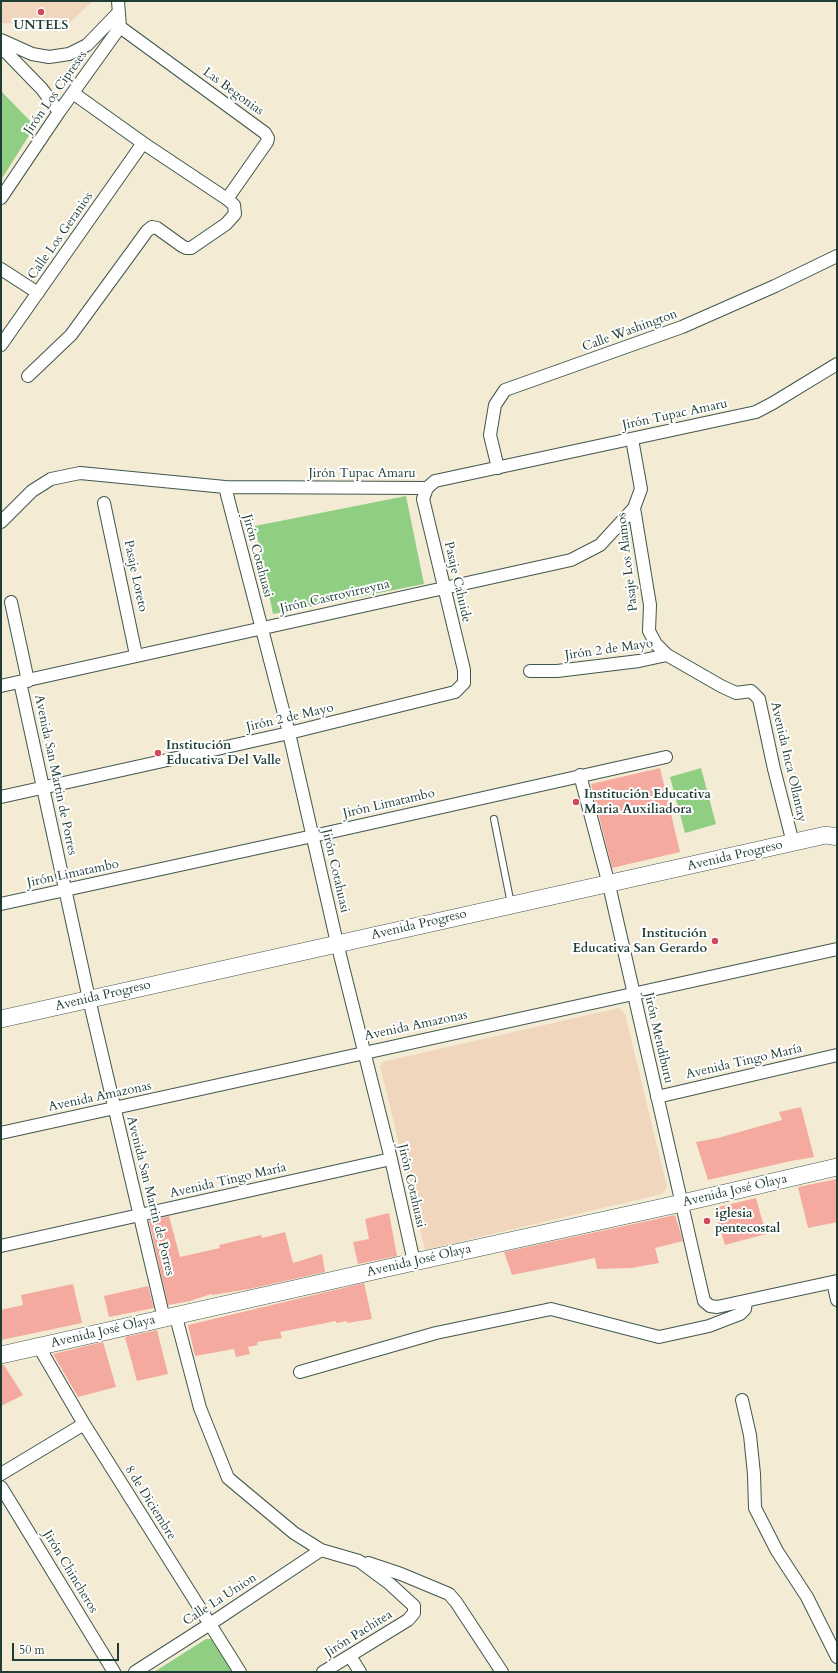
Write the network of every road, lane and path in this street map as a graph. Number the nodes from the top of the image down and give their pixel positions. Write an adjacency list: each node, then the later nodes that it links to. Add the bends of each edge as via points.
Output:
1 (118, 6): 2 (street); 3 (street, via 87,45 69,54 49,57 32,54)
2 (120, 27): 5 (street, Jirón Los Cipreses); 9 (street, Las Begonias, via 265,133 267,142)
3 (1, 40)
4 (1, 47): 6 (street, via 42,89)
5 (73, 93): 6 (street, Jirón Los Cipreses); 7 (street)
6 (59, 112): 8 (street, Jirón Los Cipreses)
7 (143, 143): 9 (street); 12 (street, Calle Los Geranios)
8 (1, 198)
9 (227, 198): 15 (street, via 234,205 235,214 226,224 191,248 182,246 157,228 152,227 147,231 71,334)
10 (837, 256): 17 (street, Calle Washington, via 682,327 505,390 495,405 490,435)
11 (1, 270): 12 (street)
12 (38, 293): 13 (street, Calle Los Geranios)
13 (1, 345)
14 (837, 364): 16 (street, Jirón Tupac Amaru, via 756,412)
15 (28, 376)
16 (632, 439): 17 (street, Jirón Tupac Amaru); 21 (street, Pasaje Los Alamos, via 641,489)
17 (498, 468): 19 (street, Jirón Tupac Amaru, via 435,481)
18 (224, 488): 19 (street, Jirón Tupac Amaru); 22 (street, Jirón Tupac Amaru, via 80,473 51,479 32,491); 25 (street, Jirón Cotahuasi)
19 (427, 488): 23 (street, Pasaje Cahuide, via 423,499)
20 (104, 504): 26 (street, Pasaje Loreto)
21 (634, 508): 23 (street, Jirón Castrovirreyna, via 600,545 570,560); 27 (street, Pasaje Los Alamos, via 650,605 649,632)
22 (1, 522)
23 (445, 587): 25 (street, Jirón Castrovirreyna); 30 (street, Pasaje Cahuide, via 464,670)
24 (11, 602): 29 (street, Avenida San Martin de Porres)
25 (262, 628): 26 (street, Jirón Castrovirreyna); 33 (street, Jirón Cotahuasi)
26 (136, 655): 29 (street, Jirón Castrovirreyna)
27 (667, 655): 28 (street, Jirón 2 de Mayo, via 572,669); 32 (street, Pasaje Los Alamos, via 736,693)
28 (530, 671)
29 (24, 682): 31 (street, Jirón Castrovirreyna); 36 (street, Avenida San Martin de Porres)
30 (464, 683): 33 (street, Jirón 2 de Mayo, via 455,692)
31 (1, 686)
32 (751, 691): 41 (street, Avenida Inca Ollantay, via 759,699)
33 (288, 733): 36 (street, Jirón 2 de Mayo); 39 (street, Jirón Cotahuasi)
34 (666, 757): 35 (street, Jirón Limatambo)
35 (580, 775): 39 (street, Jirón Limatambo); 42 (street, Jirón Mendiburu)
36 (43, 788): 37 (street, Jirón 2 de Mayo); 43 (street, Avenida San Martin de Porres)
37 (1, 797)
38 (494, 819): 45 (lane)
39 (313, 836): 43 (street, Jirón Limatambo); 46 (street, Jirón Cotahuasi)
40 (837, 837): 41 (street, Avenida Progreso, via 826,835)
41 (793, 843): 42 (street, Avenida Progreso)
42 (608, 885): 45 (street, Avenida Progreso); 48 (street, Jirón Mendiburu)
43 (66, 890): 44 (street, Jirón Limatambo); 49 (street, Avenida San Martin de Porres)
44 (1, 904)
45 (511, 904): 46 (street, Avenida Progreso)
46 (337, 943): 49 (street, Avenida Progreso); 51 (street, Jirón Cotahuasi)
47 (837, 949): 48 (street, Avenida Amazonas)
48 (634, 993): 51 (street, Avenida Amazonas); 53 (street, Jirón Mendiburu)
49 (89, 999): 50 (street, Avenida Progreso); 54 (street, Avenida San Martin de Porres)
50 (1, 1019)
51 (364, 1052): 54 (street, Avenida Amazonas); 56 (street, Jirón Cotahuasi)
52 (837, 1055): 53 (street, Avenida Tingo María)
53 (658, 1097): 58 (street, Jirón Mendiburu)
54 (114, 1108): 55 (street, Avenida Amazonas); 59 (street, Avenida San Martin de Porres)
55 (1, 1133)
56 (392, 1159): 59 (street, Avenida Tingo María, via 154,1215); 61 (street, Jirón Cotahuasi)
57 (837, 1167): 58 (street, Avenida José Olaya)
58 (682, 1203): 61 (street, Avenida José Olaya); 64 (street, Jirón Mendiburu, via 704,1302 717,1307)
59 (141, 1215): 60 (street, Avenida Tingo María); 65 (street, Avenida San Martin de Porres)
60 (1, 1246)
61 (414, 1262): 65 (street, Avenida José Olaya)
62 (835, 1282): 63 (street); 64 (street)
63 (837, 1300)
64 (746, 1302): 68 (street, via 745,1309 740,1314 709,1326 659,1337 552,1308 436,1333)
65 (168, 1311): 66 (street, Avenida José Olaya); 73 (street, Avenida San Martin de Porres, via 200,1408 228,1478 294,1533)
66 (39, 1347): 67 (street, Avenida José Olaya); 70 (street, 8 de Diciembre)
67 (1, 1355)
68 (300, 1372)
69 (742, 1400): 77 (street, via 750,1435 755,1508 777,1551 807,1598)
70 (84, 1424): 71 (street); 75 (street, 8 de Diciembre)
71 (1, 1474)
72 (1, 1487): 78 (street, Jirón Chincheros)
73 (320, 1550): 74 (street, Avenida San Martin de Porres); 75 (street, Calle La Union)
74 (359, 1561): 76 (street, Jirón Pachitea, via 414,1606 414,1613 408,1620); 83 (street, Avenida San Martin de Porres, via 401,1574 448,1594 456,1602)
75 (210, 1624): 79 (street, Calle La Union); 80 (street, 8 de Diciembre)
76 (350, 1656): 81 (street, Jirón Pachitea); 82 (street)
77 (837, 1658)
78 (114, 1672)
79 (135, 1672)
80 (240, 1672)
81 (324, 1672)
82 (360, 1672)
83 (502, 1672)

